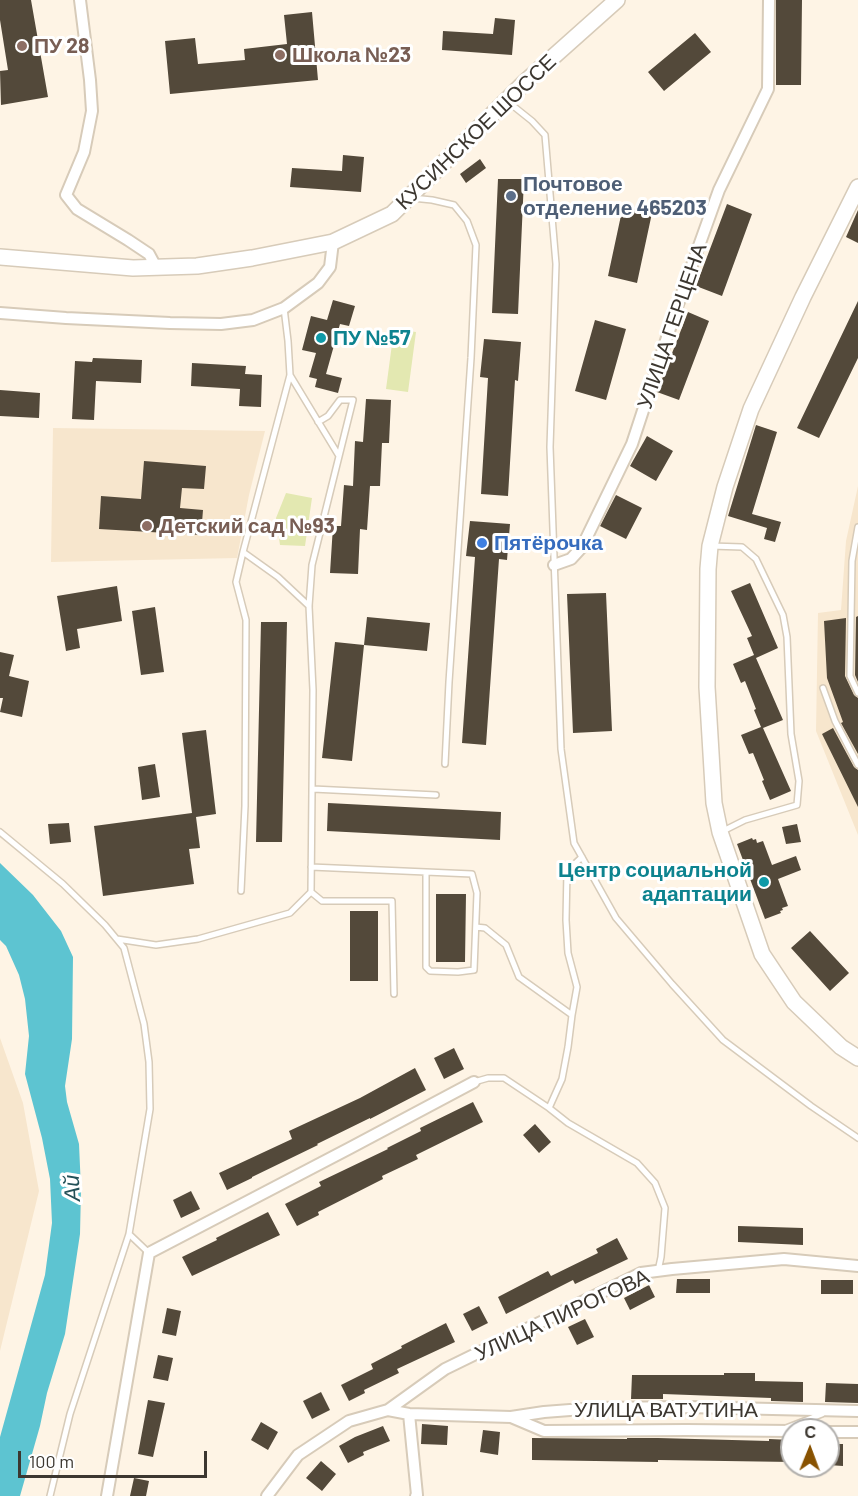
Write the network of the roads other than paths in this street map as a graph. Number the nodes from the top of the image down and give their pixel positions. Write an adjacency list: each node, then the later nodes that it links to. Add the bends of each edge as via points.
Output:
1 (80, 0): 9 (street, via 92,111 84,152 66,195 76,209 149,255)
2 (617, 0): 4 (main road, КУСИНСКОЕ ШОССЕ)
3 (769, 0): 18 (street, УЛИЦА ГЕРЦЕНА, via 768,89 719,190 632,444 582,548 571,559)
4 (506, 100): 6 (main road, КУСИНСКОЕ ШОССЕ); 18 (lane, via 545,135 556,264 550,447)
5 (858, 187): 16 (main road, via 751,409)
6 (408, 198): 7 (main road, КУСИНСКОЕ ШОССЕ, via 392,214); 22 (lane, via 454,205 467,221 476,245)
7 (333, 242): 9 (main road, КУСИНСКОЕ ШОССЕ, via 197,266); 10 (street, via 330,267 318,283)
8 (0, 257): 9 (main road, КУСИНСКОЕ ШОССЕ)
9 (156, 267)
10 (284, 308): 11 (street, via 253,320 220,324); 12 (lane)
11 (0, 313)
12 (290, 375): 13 (lane); 17 (lane)
13 (318, 422): 14 (lane); 14 (lane, via 340,400 353,400)
14 (339, 456): 19 (lane, via 312,565)
15 (858, 527): 21 (lane, via 852,561 850,676)
16 (710, 546): 27 (main road, via 707,687 714,803); 27 (lane, via 742,547 756,559 783,615 788,637 791,734 799,781 797,805 745,820)
17 (243, 552): 19 (lane); 31 (lane, via 236,582 246,620)
18 (554, 565): 28 (lane, via 561,749 574,843)
19 (309, 606): 24 (lane)
20 (822, 688): 23 (lane)
21 (858, 693)
22 (445, 764)
23 (858, 765)
24 (313, 789): 25 (lane); 29 (lane)
25 (436, 795)
26 (0, 832): 34 (lane, via 63,884)
27 (720, 832): 37 (main road, via 762,954 794,1002)
28 (582, 857): 36 (lane, via 567,871 568,953 577,987); 40 (lane, via 616,918 723,1040)
29 (311, 867): 30 (lane); 32 (lane)
30 (426, 872): 33 (lane, via 472,874 477,893); 33 (lane, via 426,967 430,971 474,970)
31 (241, 891)
32 (311, 892): 34 (lane, via 290,913 198,939 156,945); 35 (lane, via 322,901 392,901)
33 (476, 927): 36 (lane, via 485,928 506,945 519,977)
34 (117, 939): 41 (lane, via 124,948 144,1024 149,1062 150,1109)
35 (394, 994)
36 (572, 1015): 39 (lane, via 562,1079)
37 (858, 1058)
38 (474, 1082): 39 (lane, via 504,1078); 42 (street)
39 (549, 1108): 44 (lane, via 637,1163 655,1183 665,1208)
40 (858, 1138)
41 (129, 1234): 42 (lane); 53 (lane, via 70,1414)
42 (148, 1253): 54 (street)
43 (858, 1266): 44 (street, УЛИЦА ПИРОГОВА, via 784,1259)
44 (658, 1271): 45 (street, УЛИЦА ПИРОГОВА, via 630,1278 445,1369)
45 (388, 1410): 48 (street, УЛИЦА ВАТУТИНА); 55 (street, УЛИЦА ВАТУТИНА, via 349,1421 298,1455)
46 (830, 1411): 47 (street, УЛИЦА ВАТУТИНА); 49 (street, УЛИЦА ВАТУТИНА, via 596,1408); 50 (lane)
47 (858, 1411)
48 (409, 1414): 49 (street, УЛИЦА ВАТУТИНА); 56 (street)
49 (511, 1417): 50 (street, УЛИЦА ВАТУТИНА, via 544,1431)
50 (778, 1431)
51 (840, 1432): 52 (street)
52 (858, 1432)
53 (50, 1496)
54 (106, 1496)
55 (267, 1496)
56 (417, 1496)

